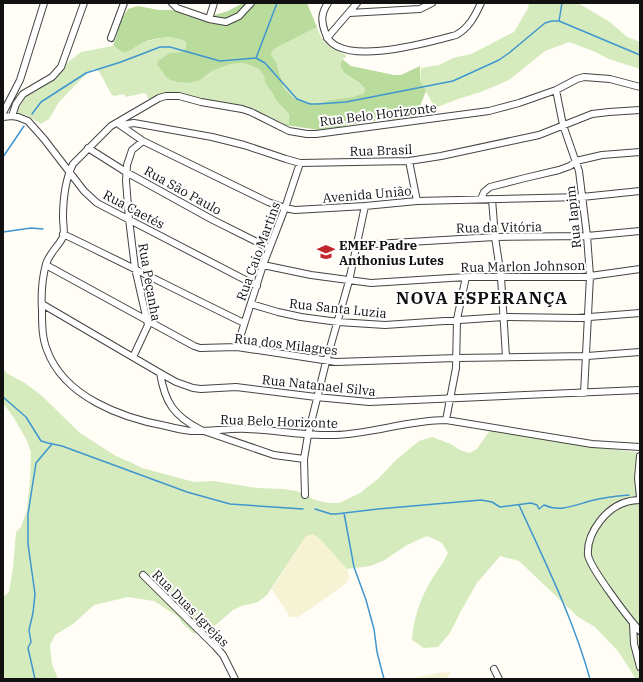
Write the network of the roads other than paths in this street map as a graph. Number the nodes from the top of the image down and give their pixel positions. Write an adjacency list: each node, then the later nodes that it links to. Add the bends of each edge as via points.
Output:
1 (44, 3): 18 (street, via 20,80)
2 (84, 3): 19 (street, via 61,68 52,77 23,94)
3 (124, 3): 13 (street)
4 (214, 3): 12 (street)
5 (251, 3): 12 (street, via 233,20 226,22)
6 (328, 3): 14 (street, via 322,18)
7 (357, 3): 11 (street)
8 (432, 3): 11 (street, via 420,9)
9 (481, 3): 14 (street, via 474,18 462,31 430,42 391,50 343,50)
10 (172, 4): 12 (street)
11 (349, 13): 14 (street)
12 (209, 19)
13 (111, 38)
14 (327, 38)
15 (640, 87): 16 (street, Rua Belo Horizonte, via 592,77 578,79)
16 (556, 90): 21 (street, Rua Belo Horizonte, via 519,104 489,111 316,134 289,131 242,109 173,95 159,98); 22 (street, Rua Iapim)
17 (640, 110): 22 (street, Rua Brasil, via 600,113)
18 (3, 113)
19 (12, 116): 20 (street, Rua Caetés); 29 (street, Rua Caetés, via 28,121)
20 (3, 117)
21 (119, 124): 23 (street, Avenida União); 24 (street, Rua Belo Horizonte, via 104,132); 28 (street, Rua Brasil, via 139,123 212,137)
22 (563, 124): 26 (street, Rua Brasil, via 539,135); 27 (street, Rua Iapim)
23 (142, 141): 30 (street, Rua Peçanha, via 129,155); 37 (street, Avenida União)
24 (88, 148): 29 (street, Rua Belo Horizonte); 30 (street, Rua São Paulo)
25 (640, 152): 27 (street)
26 (408, 161): 28 (street, Rua Brasil); 35 (street)
27 (576, 161): 32 (street, Rua Iapim); 33 (street, via 559,170 490,187)
28 (300, 163): 37 (street, Rua Caio Martins)
29 (69, 171): 38 (street, Rua Caetés, via 90,198); 40 (street, Rua Belo Horizonte)
30 (126, 172): 38 (street, Rua Peçanha); 44 (street, Rua São Paulo, via 212,220)
31 (640, 191): 32 (street, Avenida União)
32 (582, 197): 34 (street, Avenida União); 41 (street, Rua Iapim)
33 (481, 198): 34 (street, Avenida União); 35 (street, Avenida União)
34 (492, 199): 42 (street)
35 (417, 201): 36 (street, Avenida União)
36 (366, 206): 37 (street, Avenida União, via 304,210); 43 (street)
37 (285, 208): 44 (street, Rua Caio Martins)
38 (129, 219): 47 (street, Rua Peçanha); 53 (street, Rua Caetés)
39 (640, 231): 41 (street, Rua da Vitória)
40 (63, 234): 45 (street, Rua Belo Horizonte); 47 (street)
41 (587, 236): 42 (street, Rua da Vitória); 49 (street, Rua Iapim)
42 (495, 237): 43 (street, Rua da Vitória); 51 (street)
43 (358, 245): 52 (street)
44 (269, 248): 46 (street, Rua Caio Martins)
45 (46, 265): 54 (street, Rua Belo Horizonte); 60 (street, Rua dos Milagres)
46 (263, 265): 52 (street, Rua Marlon Johnson); 53 (street, Rua Caio Martins)
47 (135, 268): 60 (street, Rua Peçanha); 62 (street, via 182,294)
48 (640, 269): 49 (street, Rua Marlon Johnson)
49 (590, 276): 51 (street, Rua Marlon Johnson); 58 (street, Rua Iapim)
50 (466, 277): 51 (street, Rua Marlon Johnson); 52 (street, Rua Marlon Johnson, via 379,283); 59 (street)
51 (501, 277): 57 (street)
52 (349, 281): 61 (street)
53 (257, 286): 55 (street, Rua Caio Martins)
54 (42, 304): 66 (street, Rua Natanael Silva); 76 (street, Rua Belo Horizonte, via 47,351 63,376 78,390 107,409 131,418 183,430)
55 (251, 304): 61 (street, Rua Santa Luzia, via 289,315); 62 (street, Rua Caio Martins)
56 (640, 313): 58 (street, Rua Santa Luzia)
57 (504, 317): 58 (street, Rua Santa Luzia); 59 (street, Rua Santa Luzia); 67 (street)
58 (588, 317): 65 (street, Rua Iapim)
59 (457, 319): 61 (street, Rua Santa Luzia, via 385,325); 68 (street)
60 (147, 320): 63 (street, Rua dos Milagres, via 200,348); 66 (street, Rua Peçanha, via 146,330)
61 (338, 322): 69 (street)
62 (244, 323): 63 (street, Rua Caio Martins)
63 (237, 347): 69 (street, Rua dos Milagres)
64 (640, 352): 65 (street, Rua dos Milagres)
65 (587, 356): 67 (street, Rua dos Milagres); 72 (street, Rua Iapim)
66 (133, 357): 70 (street, Rua Natanael Silva)
67 (506, 357): 68 (street, Rua dos Milagres)
68 (457, 358): 69 (street, Rua dos Milagres); 74 (street)
69 (326, 362): 73 (street)
70 (160, 373): 73 (street, Rua Natanael Silva, via 193,388 236,387); 76 (street, via 167,399 176,414)
71 (640, 390): 72 (street, Rua Natanael Silva)
72 (584, 393): 74 (street, Rua Natanael Silva)
73 (316, 397): 74 (street, Rua Natanael Silva, via 369,402); 77 (street)
74 (450, 398): 75 (street)
75 (446, 420): 77 (street, Rua Belo Horizonte, via 335,436); 78 (street, Rua Belo Horizonte, via 592,444)
76 (201, 430): 77 (street, Rua Belo Horizonte, via 249,429); 80 (street, via 274,455)
77 (308, 435): 80 (street)
78 (640, 447)
79 (640, 456): 82 (street)
80 (304, 458): 81 (street)
81 (305, 495)
82 (640, 497)
83 (640, 500): 85 (street, via 620,504 604,515 593,531 588,548 591,563)
84 (143, 575): 89 (street, Rua Duas Igrejas, via 215,646)
85 (633, 623): 86 (street); 87 (street, via 634,644)
86 (640, 631)
87 (640, 667)
88 (494, 669): 90 (street)
89 (235, 679)
90 (499, 679)

